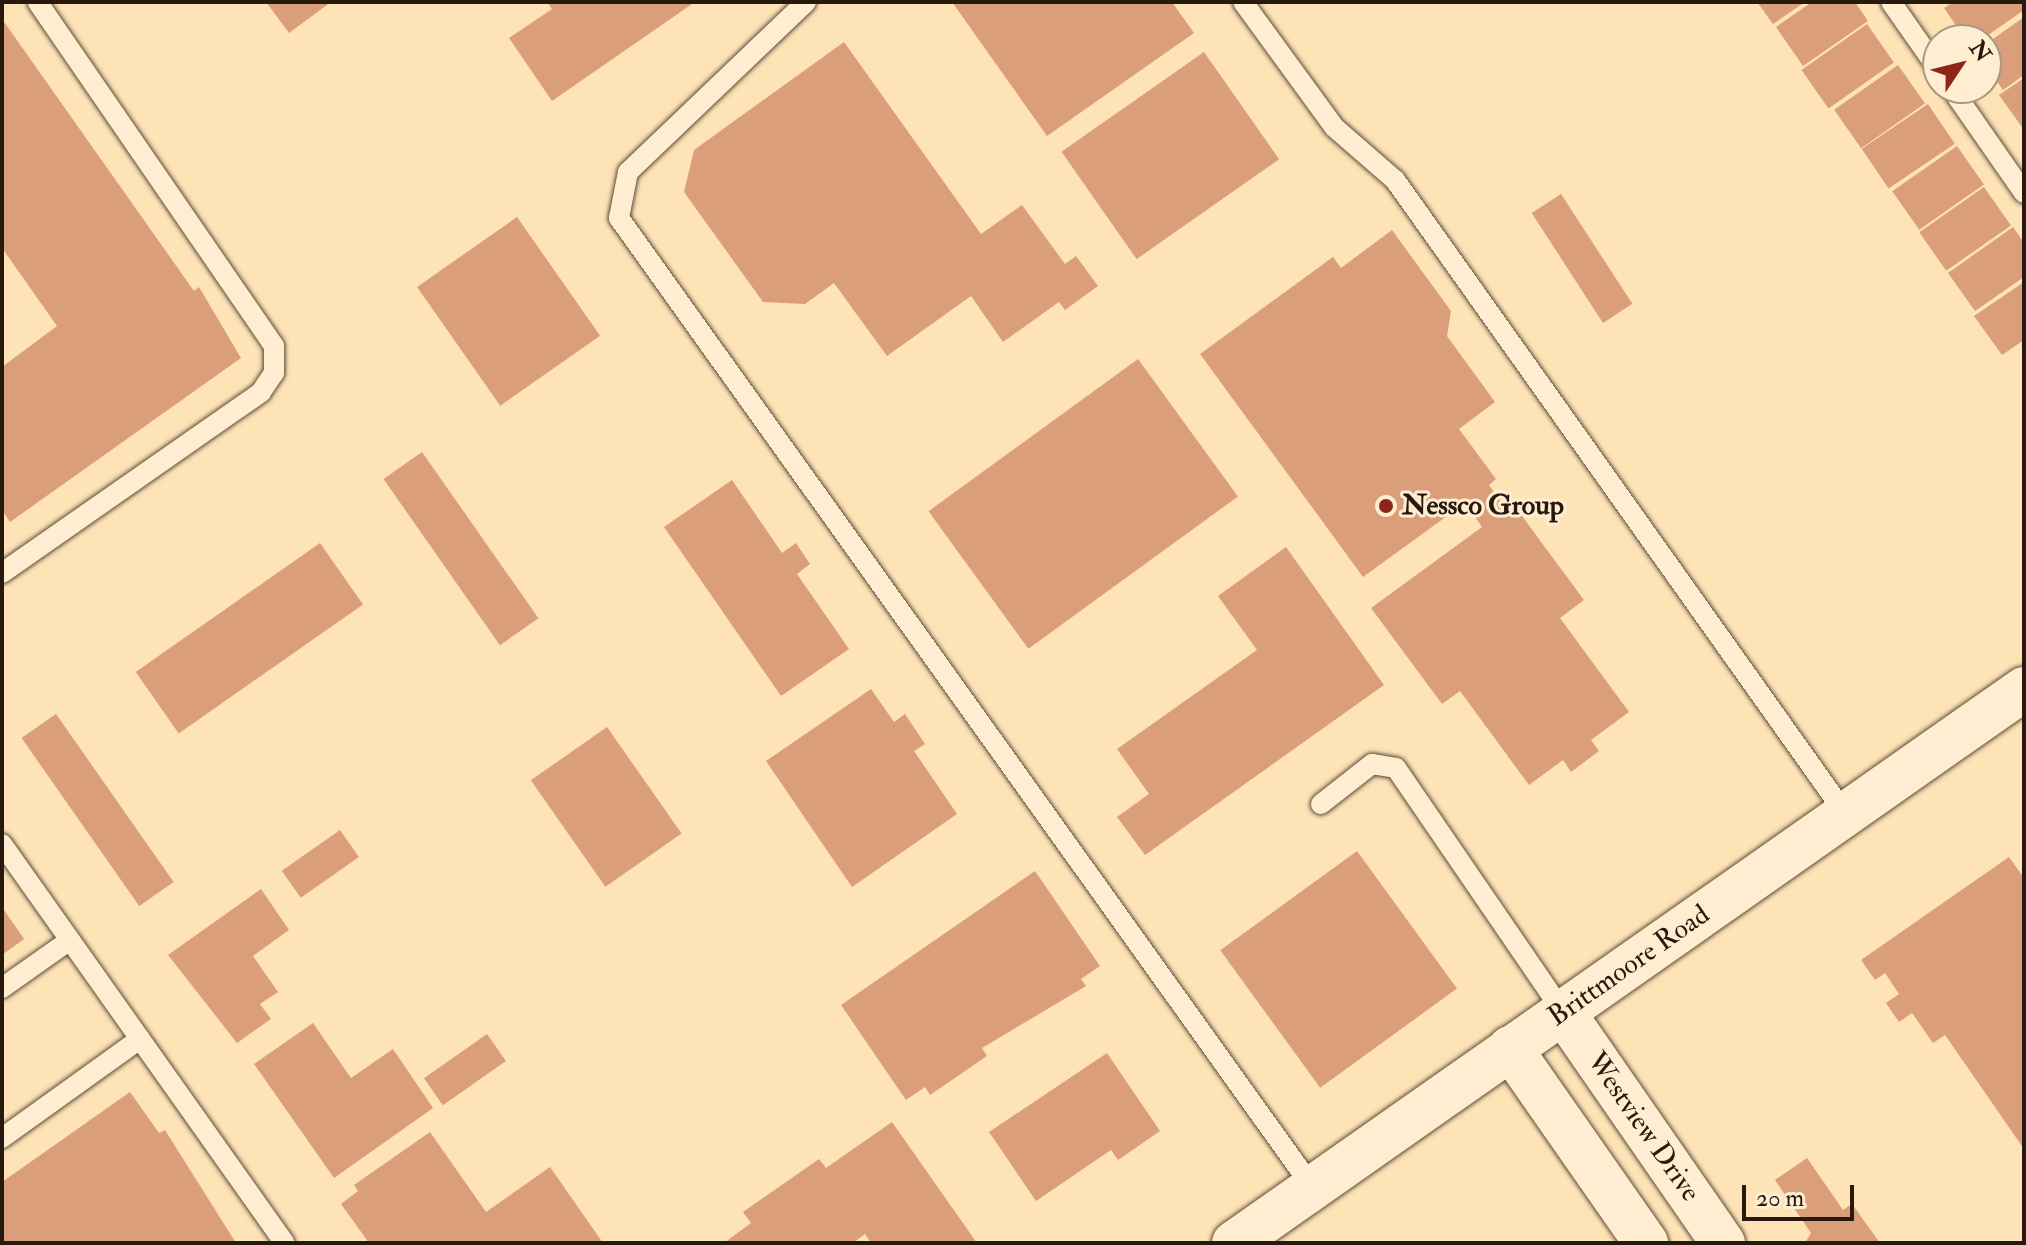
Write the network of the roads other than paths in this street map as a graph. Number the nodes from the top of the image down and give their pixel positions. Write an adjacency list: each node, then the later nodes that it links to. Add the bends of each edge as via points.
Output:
1 (38, 2): 8 (lane, via 274,346 274,373 261,392)
2 (806, 2): 19 (lane, via 628,172 619,218)
3 (1243, 2): 11 (lane, via 1334,127 1395,180)
4 (1891, 2): 5 (lane)
5 (1922, 46)
6 (1962, 104): 7 (lane)
7 (2024, 193)
8 (2, 573)
9 (2024, 689): 11 (main road, Brittmoore Road)
10 (1321, 804): 15 (lane, via 1372,764 1396,768)
11 (1847, 816): 15 (main road, Brittmoore Road)
12 (2, 844): 13 (lane)
13 (70, 940): 14 (lane); 16 (lane)
14 (2, 988)
15 (1563, 1012): 17 (main road, Brittmoore Road); 23 (main road, Westview Drive)
16 (140, 1039): 18 (lane); 20 (lane)
17 (1510, 1048): 19 (main road, Brittmoore Road); 22 (main road)
18 (2, 1138)
19 (1313, 1188): 21 (main road, Brittmoore Road)
20 (284, 1243)
21 (1234, 1243)
22 (1646, 1243)
23 (1723, 1243)

